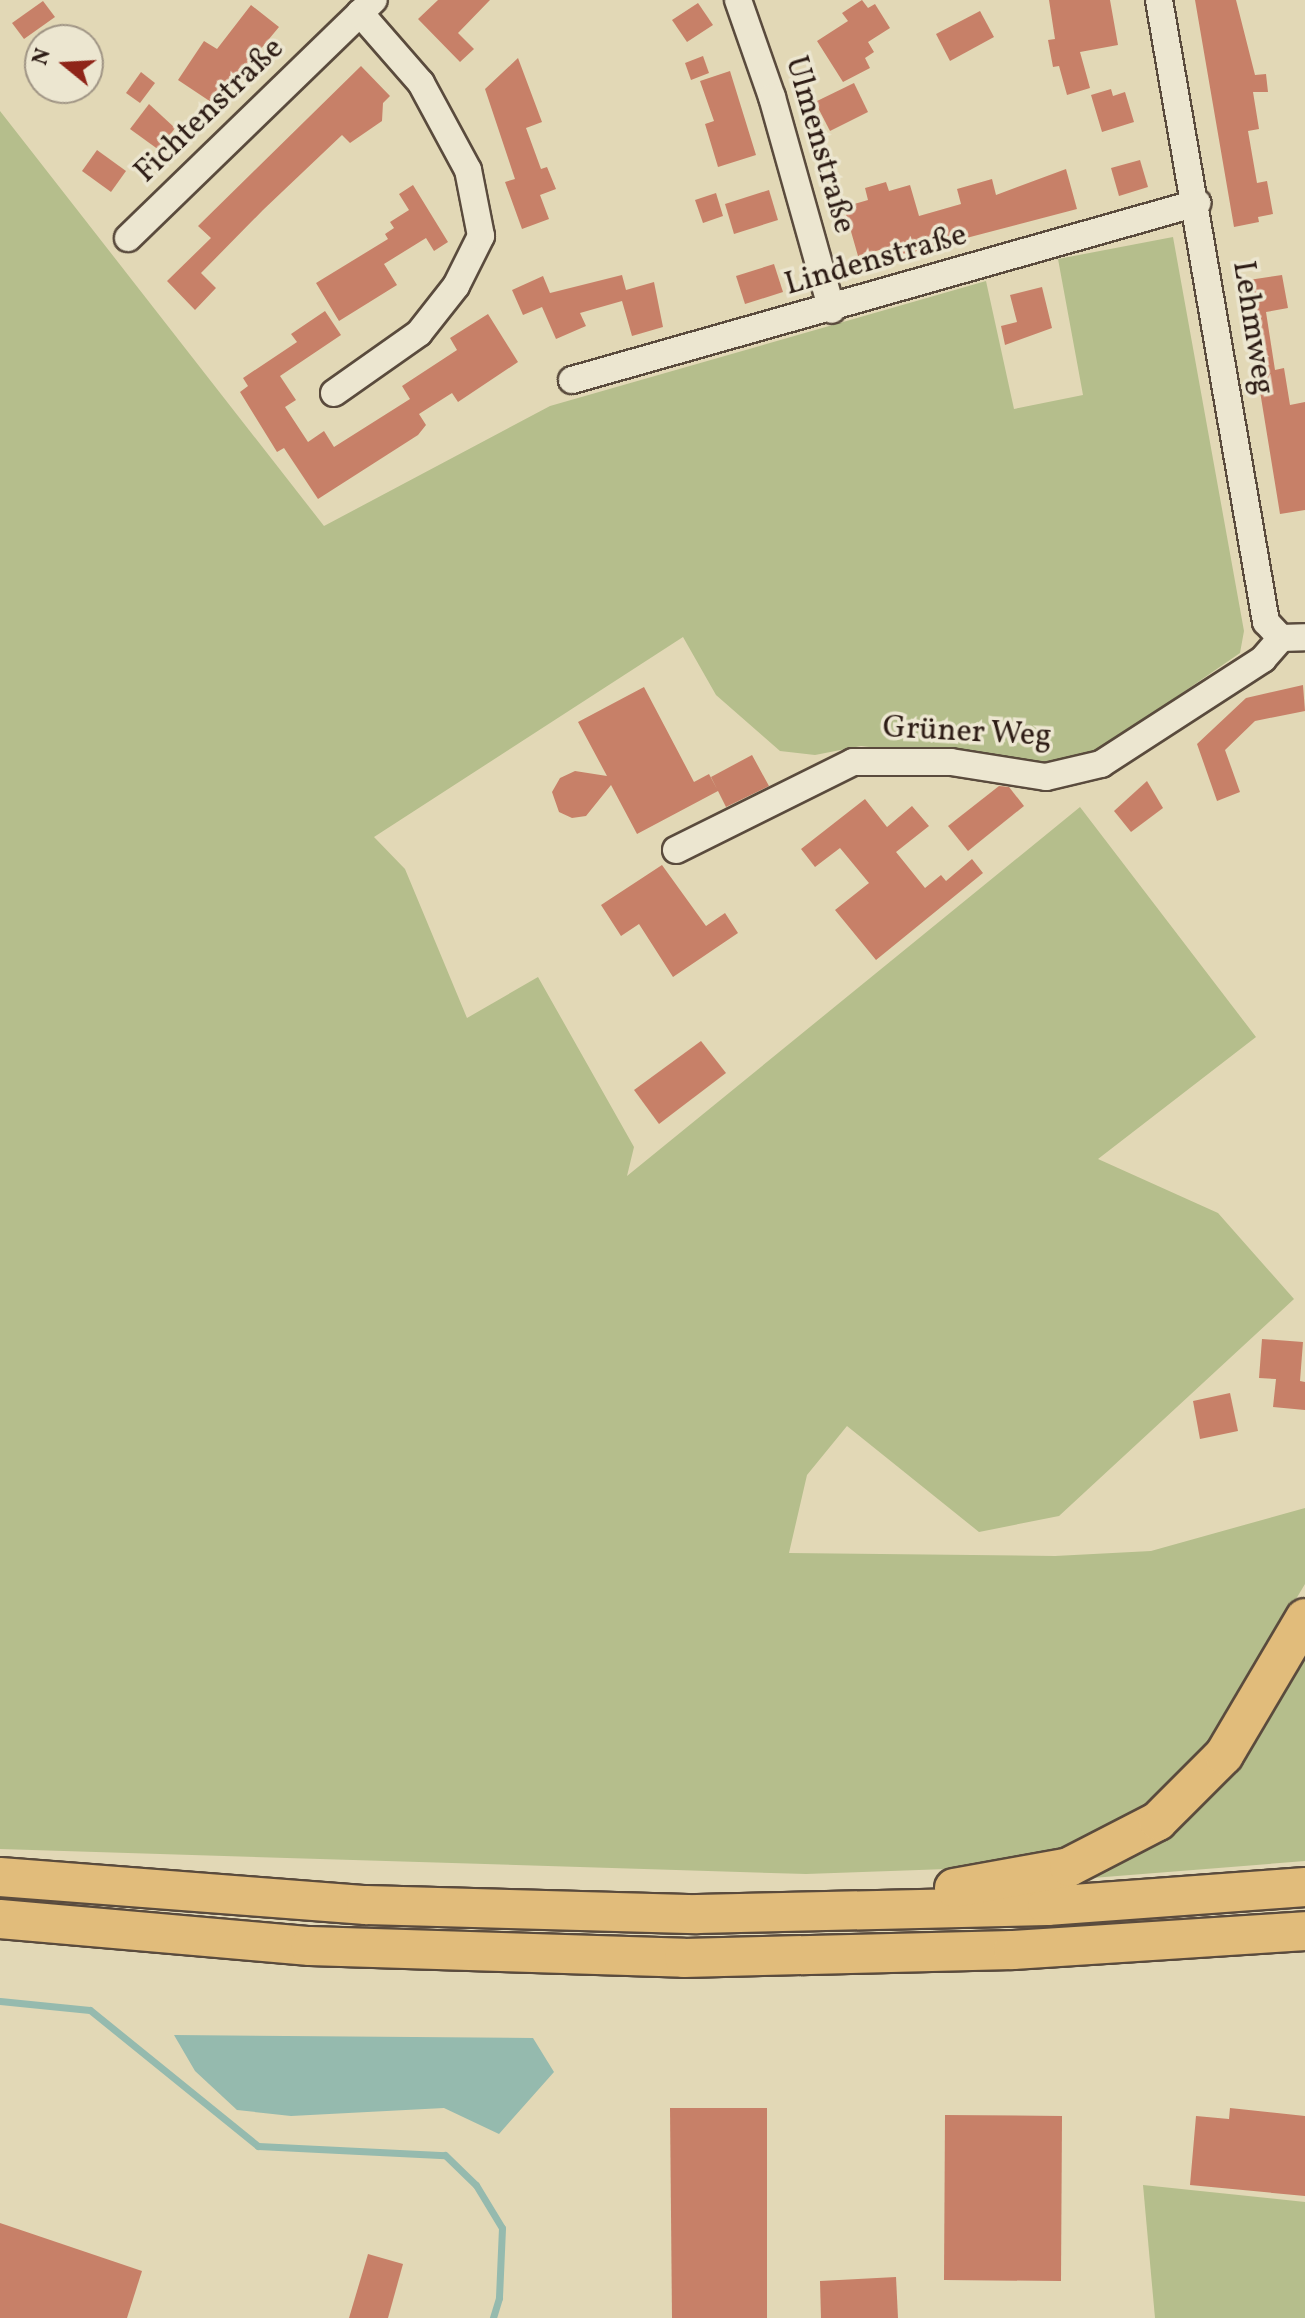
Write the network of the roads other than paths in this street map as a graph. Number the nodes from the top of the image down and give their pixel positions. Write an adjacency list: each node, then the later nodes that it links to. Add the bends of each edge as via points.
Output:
1 (738, 0): 6 (street, Ulmenstraße, via 772,97)
2 (1159, 0): 4 (street, Lehmweg)
3 (367, 6): 5 (street, Fichtenstraße); 8 (street, via 421,83 468,170 481,236 456,286 419,333)
4 (1197, 203): 6 (street, Lindenstraße); 9 (street, Lehmweg, via 1266,622)
5 (128, 238)
6 (832, 310): 7 (street, Lindenstraße)
7 (572, 380)
8 (334, 393)
9 (1293, 638): 10 (street, Grüner Weg, via 1101,764 1046,777 951,762 853,762)
10 (676, 850)
11 (1305, 1618): 14 (highway, via 1209,1773 1158,1821 1098,1856 1027,1877 963,1888 728,1895)
12 (0, 1877): 14 (highway, via 350,1904)
13 (1305, 1887): 14 (highway, via 1047,1906)
14 (697, 1914)
15 (0, 1919): 16 (highway, via 310,1946 684,1958 1013,1950)
16 (1305, 1931)

